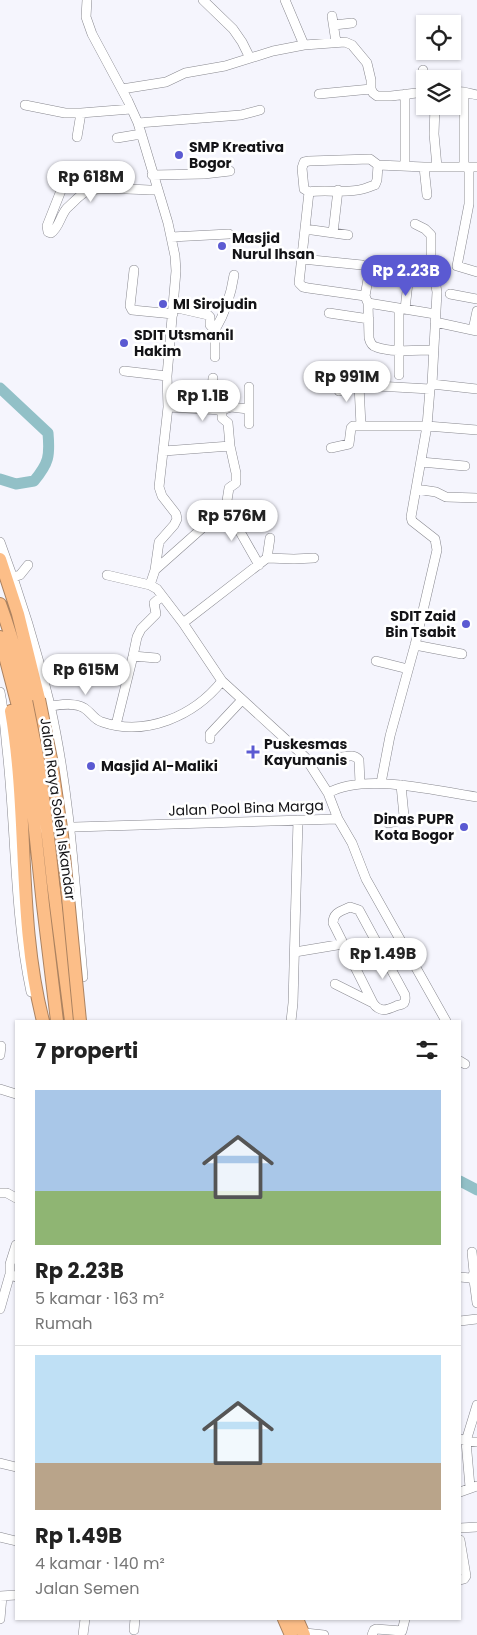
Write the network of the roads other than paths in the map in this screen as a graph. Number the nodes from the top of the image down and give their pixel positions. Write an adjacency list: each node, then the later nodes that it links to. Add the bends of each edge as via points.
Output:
1 (87, 0): 8 (street, via 86,17 92,34)
2 (203, 0): 7 (street, via 233,30)
3 (285, 0): 6 (street)
4 (352, 23): 5 (street, via 333,21)
5 (336, 42): 6 (street); 9 (street, via 352,45 361,54 367,63)
6 (304, 45): 7 (street)
7 (250, 58): 8 (street, via 185,73 166,82)
8 (122, 89): 17 (street)
9 (371, 89): 13 (street); 14 (street, via 377,96)
10 (461, 92): 11 (street)
11 (464, 92): 15 (street); 29 (street)
12 (416, 93): 14 (street)
13 (319, 94)
14 (405, 94): 26 (street)
15 (477, 95)
16 (25, 105): 19 (street)
17 (132, 109): 19 (street); 21 (street)
18 (260, 110): 21 (street, via 242,115)
19 (81, 113): 23 (street)
20 (435, 115): 27 (street)
21 (138, 123): 22 (street)
22 (141, 134): 24 (street); 31 (street)
23 (77, 137)
24 (117, 138)
25 (378, 165): 26 (street); 34 (street, via 375,185 363,190); 35 (street, via 370,159 304,162 302,182)
26 (406, 166): 28 (street)
27 (437, 166): 28 (street); 29 (street)
28 (424, 167): 36 (street)
29 (470, 167): 47 (street, via 468,204 457,266)
30 (230, 171): 31 (street)
31 (152, 175): 33 (street)
32 (64, 184): 33 (street, via 47,226 51,233 56,230 66,210 87,191)
33 (157, 190): 42 (street)
34 (338, 190): 35 (street); 39 (street)
35 (309, 192): 38 (street)
36 (427, 194)
37 (414, 224): 46 (street, via 430,233)
38 (305, 230): 39 (street); 43 (street)
39 (334, 233): 41 (street)
40 (229, 234): 42 (street)
41 (348, 234)
42 (170, 237): 56 (street, via 176,271)
43 (302, 259): 44 (street); 54 (street, via 299,283 303,287)
44 (362, 264)
45 (134, 270): 56 (street, via 132,310)
46 (433, 272): 49 (street); 59 (street, via 437,292)
47 (477, 272)
48 (370, 274): 54 (street)
49 (409, 274): 51 (street); 55 (street)
50 (234, 276): 61 (street, via 230,298)
51 (398, 279)
52 (450, 294): 53 (street)
53 (477, 299)
54 (366, 300): 55 (street); 60 (street)
55 (402, 308): 59 (street); 63 (street)
56 (173, 311): 61 (street, via 208,315); 68 (street)
57 (477, 311): 62 (street)
58 (329, 313): 60 (street)
59 (435, 318): 62 (street); 64 (street)
60 (369, 319): 63 (street, via 370,343 375,347)
61 (214, 330): 65 (street)
62 (475, 331)
63 (400, 350): 64 (street); 67 (street)
64 (434, 350): 72 (street)
65 (214, 357)
66 (124, 371): 68 (street)
67 (399, 375)
68 (168, 376): 75 (street)
69 (214, 378): 77 (street, via 212,389 217,394)
70 (359, 385): 72 (street); 74 (street); 79 (street)
71 (249, 387): 76 (street)
72 (431, 387): 73 (street); 80 (street)
73 (477, 389)
74 (339, 391)
75 (168, 408): 77 (street); 84 (street)
76 (248, 409): 77 (street, via 231,407); 78 (street)
77 (220, 410): 82 (street, via 228,423)
78 (249, 424)
79 (361, 426): 80 (street); 83 (street, via 351,428 349,444)
80 (427, 426): 81 (street); 85 (street)
81 (477, 430)
82 (230, 446): 84 (street); 89 (street, via 240,476 229,488)
83 (332, 448)
84 (164, 451): 97 (street, via 160,492 177,519 159,542)
85 (421, 462): 86 (street); 87 (street)
86 (465, 466)
87 (416, 489): 88 (street, via 436,492 446,498); 105 (street, via 412,521 436,539 437,550)
88 (477, 498)
89 (226, 508): 96 (street); 97 (street)
90 (270, 538): 92 (street)
91 (0, 542): 99 (street)
92 (267, 558): 93 (street); 96 (street)
93 (314, 558)
94 (0, 559): 115 (highway)
95 (28, 565): 99 (street)
96 (259, 565): 103 (street)
97 (155, 570): 100 (street)
98 (107, 575): 100 (street)
99 (14, 577): 115 (street)
100 (150, 585): 101 (street)
101 (162, 596): 103 (street); 107 (street, via 154,604 156,614 136,637)
102 (0, 604): 127 (highway, Jalan Raya Soleh Iskandar, via 29,707)
103 (183, 623): 112 (street)
104 (0, 637): 127 (highway, Jalan Raya Soleh Iskandar, via 20,710)
105 (415, 645): 106 (street); 111 (street)
106 (462, 654)
107 (133, 656): 108 (street); 116 (street)
108 (156, 658)
109 (0, 659): 135 (highway, via 12,713 28,935)
110 (376, 661): 111 (street)
111 (408, 669): 120 (street)
112 (222, 681): 114 (street); 116 (street, via 208,697 172,720 141,726)
113 (1, 698): 134 (street, via 12,788 26,967)
114 (241, 701): 117 (street, via 210,734); 122 (street, via 304,757)
115 (45, 702): 116 (street, via 76,705 96,720); 128 (street); 138 (highway, bridge)
116 (116, 725)
117 (210, 739)
118 (341, 757): 119 (street, via 353,756 360,760)
119 (360, 783): 120 (street, Jalan Pool Bina Marga); 122 (street, Jalan Pool Bina Marga)
120 (381, 783): 121 (street, Jalan Pool Bina Marga)
121 (401, 785): 123 (street, Jalan Pool Bina Marga); 126 (street, via 404,816 402,820)
122 (328, 793): 124 (street, Jalan Pool Bina Marga)
123 (477, 797)
124 (338, 819): 125 (street, Jalan Pool Bina Marga); 140 (street, via 366,878)
125 (298, 820): 128 (street, Jalan Pool Bina Marga); 130 (street)
126 (388, 823)
127 (41, 828): 128 (street, Jalan Pool Bina Marga); 131 (highway, Jalan Raya Soleh Iskandar); 136 (highway, Jalan Raya Soleh Iskandar, via 44,914)
128 (70, 828): 131 (street, via 83,977)
129 (343, 944): 130 (street); 133 (street); 133 (street, via 333,923 334,917 354,907 359,910 405,997 404,1003 388,1010 379,1009)
130 (295, 952): 139 (street)
131 (65, 976): 137 (highway, Jalan Raya Soleh Iskandar)
132 (335, 984): 133 (street)
133 (374, 1003)
134 (37, 1020)
135 (43, 1020)
136 (57, 1020)
137 (71, 1020)
138 (80, 1020)
139 (291, 1020)
140 (445, 1020)
141 (0, 1089): 142 (street)
142 (15, 1094)
143 (0, 1193): 144 (street)
144 (15, 1198)
145 (15, 1248): 147 (street, via 10,1264)
146 (472, 1252): 149 (street)
147 (13, 1275): 151 (street)
148 (461, 1277): 149 (street)
149 (472, 1278): 150 (street, via 476,1283)
150 (477, 1303)
151 (0, 1309)
152 (477, 1319): 153 (street)
153 (461, 1321)
154 (477, 1405): 155 (street)
155 (463, 1440): 156 (street); 159 (street)
156 (477, 1442)
157 (0, 1463): 158 (street)
158 (15, 1467)
159 (473, 1486): 160 (street)
160 (461, 1492)
161 (477, 1527): 162 (street)
162 (461, 1528)
163 (0, 1537): 164 (street)
164 (15, 1541)
165 (461, 1546): 166 (street, via 466,1576)
166 (461, 1580)
167 (15, 1595): 168 (street)
168 (1, 1596): 169 (street)
169 (0, 1619)
170 (85, 1620): 178 (street)
171 (135, 1620): 176 (street)
172 (284, 1620): 179 (highway)
173 (289, 1620): 177 (highway)
174 (298, 1620): 177 (highway)
175 (405, 1620): 181 (street, via 402,1631 376,1629)
176 (134, 1630)
177 (303, 1634): 180 (street)
178 (83, 1635)
179 (291, 1635)
180 (324, 1635)
181 (372, 1635)

